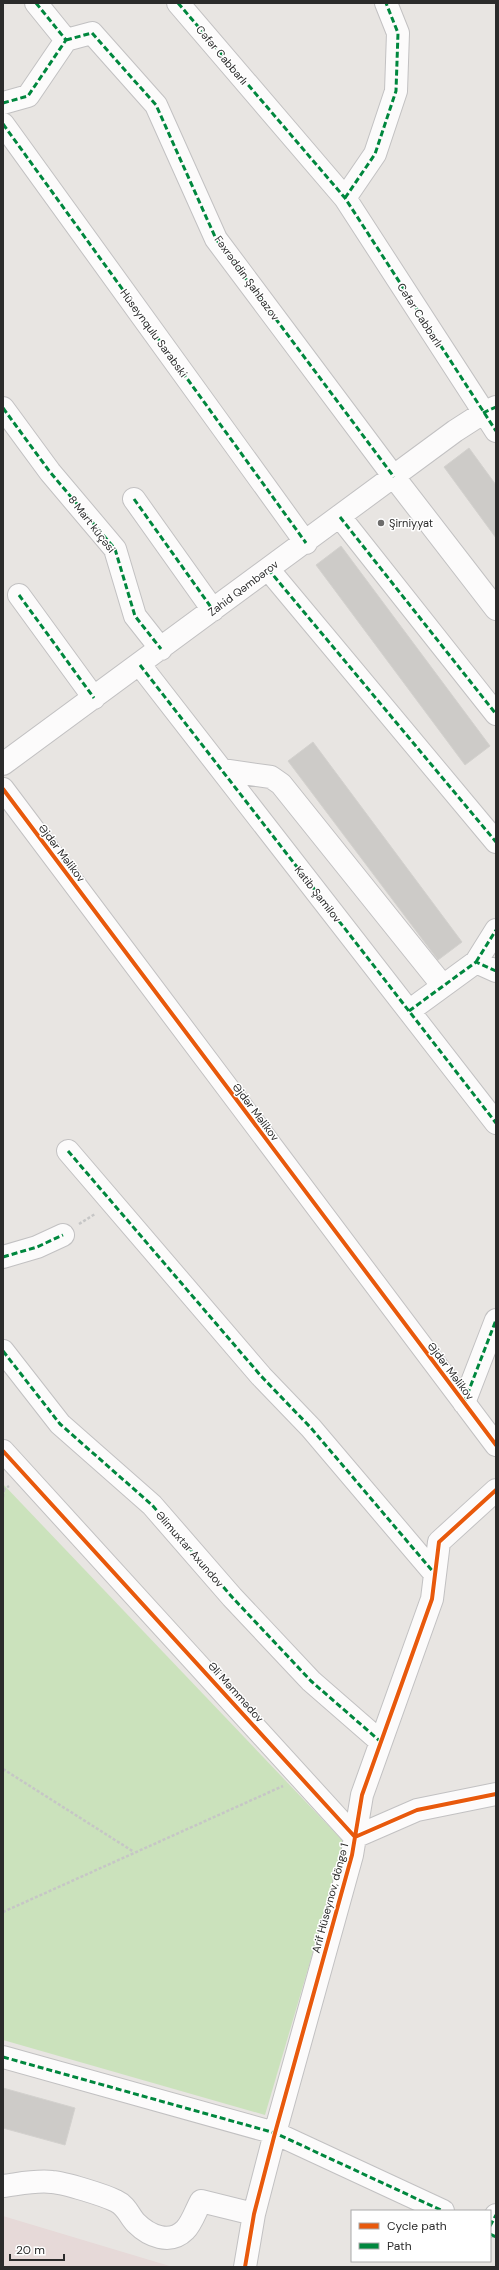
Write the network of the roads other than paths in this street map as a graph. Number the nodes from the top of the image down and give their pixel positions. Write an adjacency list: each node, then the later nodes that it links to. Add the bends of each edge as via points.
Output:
1 (36, 3): 4 (street)
2 (178, 3): 7 (street, Cəfər Cabbarlı)
3 (386, 3): 7 (street, via 398,33 396,91 375,154)
4 (66, 40): 5 (street, via 28,96); 11 (street, Fəxrəddin Şahbazov, via 92,33 156,106 216,238)
5 (3, 103)
6 (3, 124): 14 (street, Hüseynqulu Sarabski)
7 (345, 198): 9 (street, Cəfər Cabbarlı)
8 (3, 408): 19 (street, 8 Mart küçəsi, via 50,472 115,549 135,616)
9 (489, 410): 10 (street, Cəfər Cabbarlı); 11 (street, Zahid Qəmbərov)
10 (496, 431)
11 (394, 477): 13 (street, Zahid Qəmbərov); 17 (street)
12 (134, 499): 18 (street)
13 (340, 517): 14 (street, Zahid Qəmbərov); 22 (street)
14 (306, 542): 15 (street, Zahid Qəmbərov)
15 (268, 570): 18 (street, Zahid Qəmbərov); 26 (street)
16 (19, 595): 21 (street)
17 (496, 608)
18 (213, 610): 19 (street, Zahid Qəmbərov)
19 (161, 649): 20 (street, Zahid Qəmbərov)
20 (140, 665): 21 (street, Zahid Qəmbərov); 24 (street, Katib Şamilov)
21 (94, 698): 23 (street, Zahid Qəmbərov)
22 (496, 714)
23 (3, 764)
24 (222, 770): 30 (street, via 271,777 281,784); 31 (street, Katib Şamilov)
25 (3, 789): 38 (street, Əjdər Məlikov)
26 (496, 842)
27 (496, 930): 28 (street)
28 (476, 962): 29 (street); 30 (street)
29 (496, 971)
30 (443, 986): 31 (street)
31 (409, 1011): 32 (street, Katib Şamilov)
32 (496, 1122)
33 (68, 1151): 42 (street, via 262,1376 311,1428)
34 (63, 1235): 35 (street, via 37,1247)
35 (3, 1257)
36 (496, 1320): 38 (street)
37 (3, 1351): 43 (street, Əlimuxtar Axundov, via 60,1424 152,1505 232,1597 306,1675)
38 (464, 1403): 39 (street, Əjdər Məlikov)
39 (496, 1445)
40 (3, 1451): 45 (street, Əli Məmmədov)
41 (496, 1490): 42 (street, Arif Hüseynov, döngə 1, via 439,1542)
42 (435, 1574): 43 (street, Arif Hüseynov, döngə 1, via 432,1599)
43 (380, 1742): 45 (street, Arif Hüseynov, döngə 1, via 362,1795)
44 (496, 1794): 45 (street, via 416,1810)
45 (355, 1837): 47 (street, Arif Hüseynov, döngə 1)
46 (3, 2057): 47 (street)
47 (275, 2133): 49 (street); 50 (street, Arif Hüseynov, döngə 1)
48 (3, 2186): 50 (street, via 52,2182 103,2196 127,2209 134,2222 144,2232 162,2238 173,2237 185,2230 201,2201)
49 (441, 2210)
50 (254, 2214): 53 (street, Arif Hüseynov, döngə 1)
51 (496, 2215): 52 (street)
52 (491, 2224)
53 (245, 2267)

